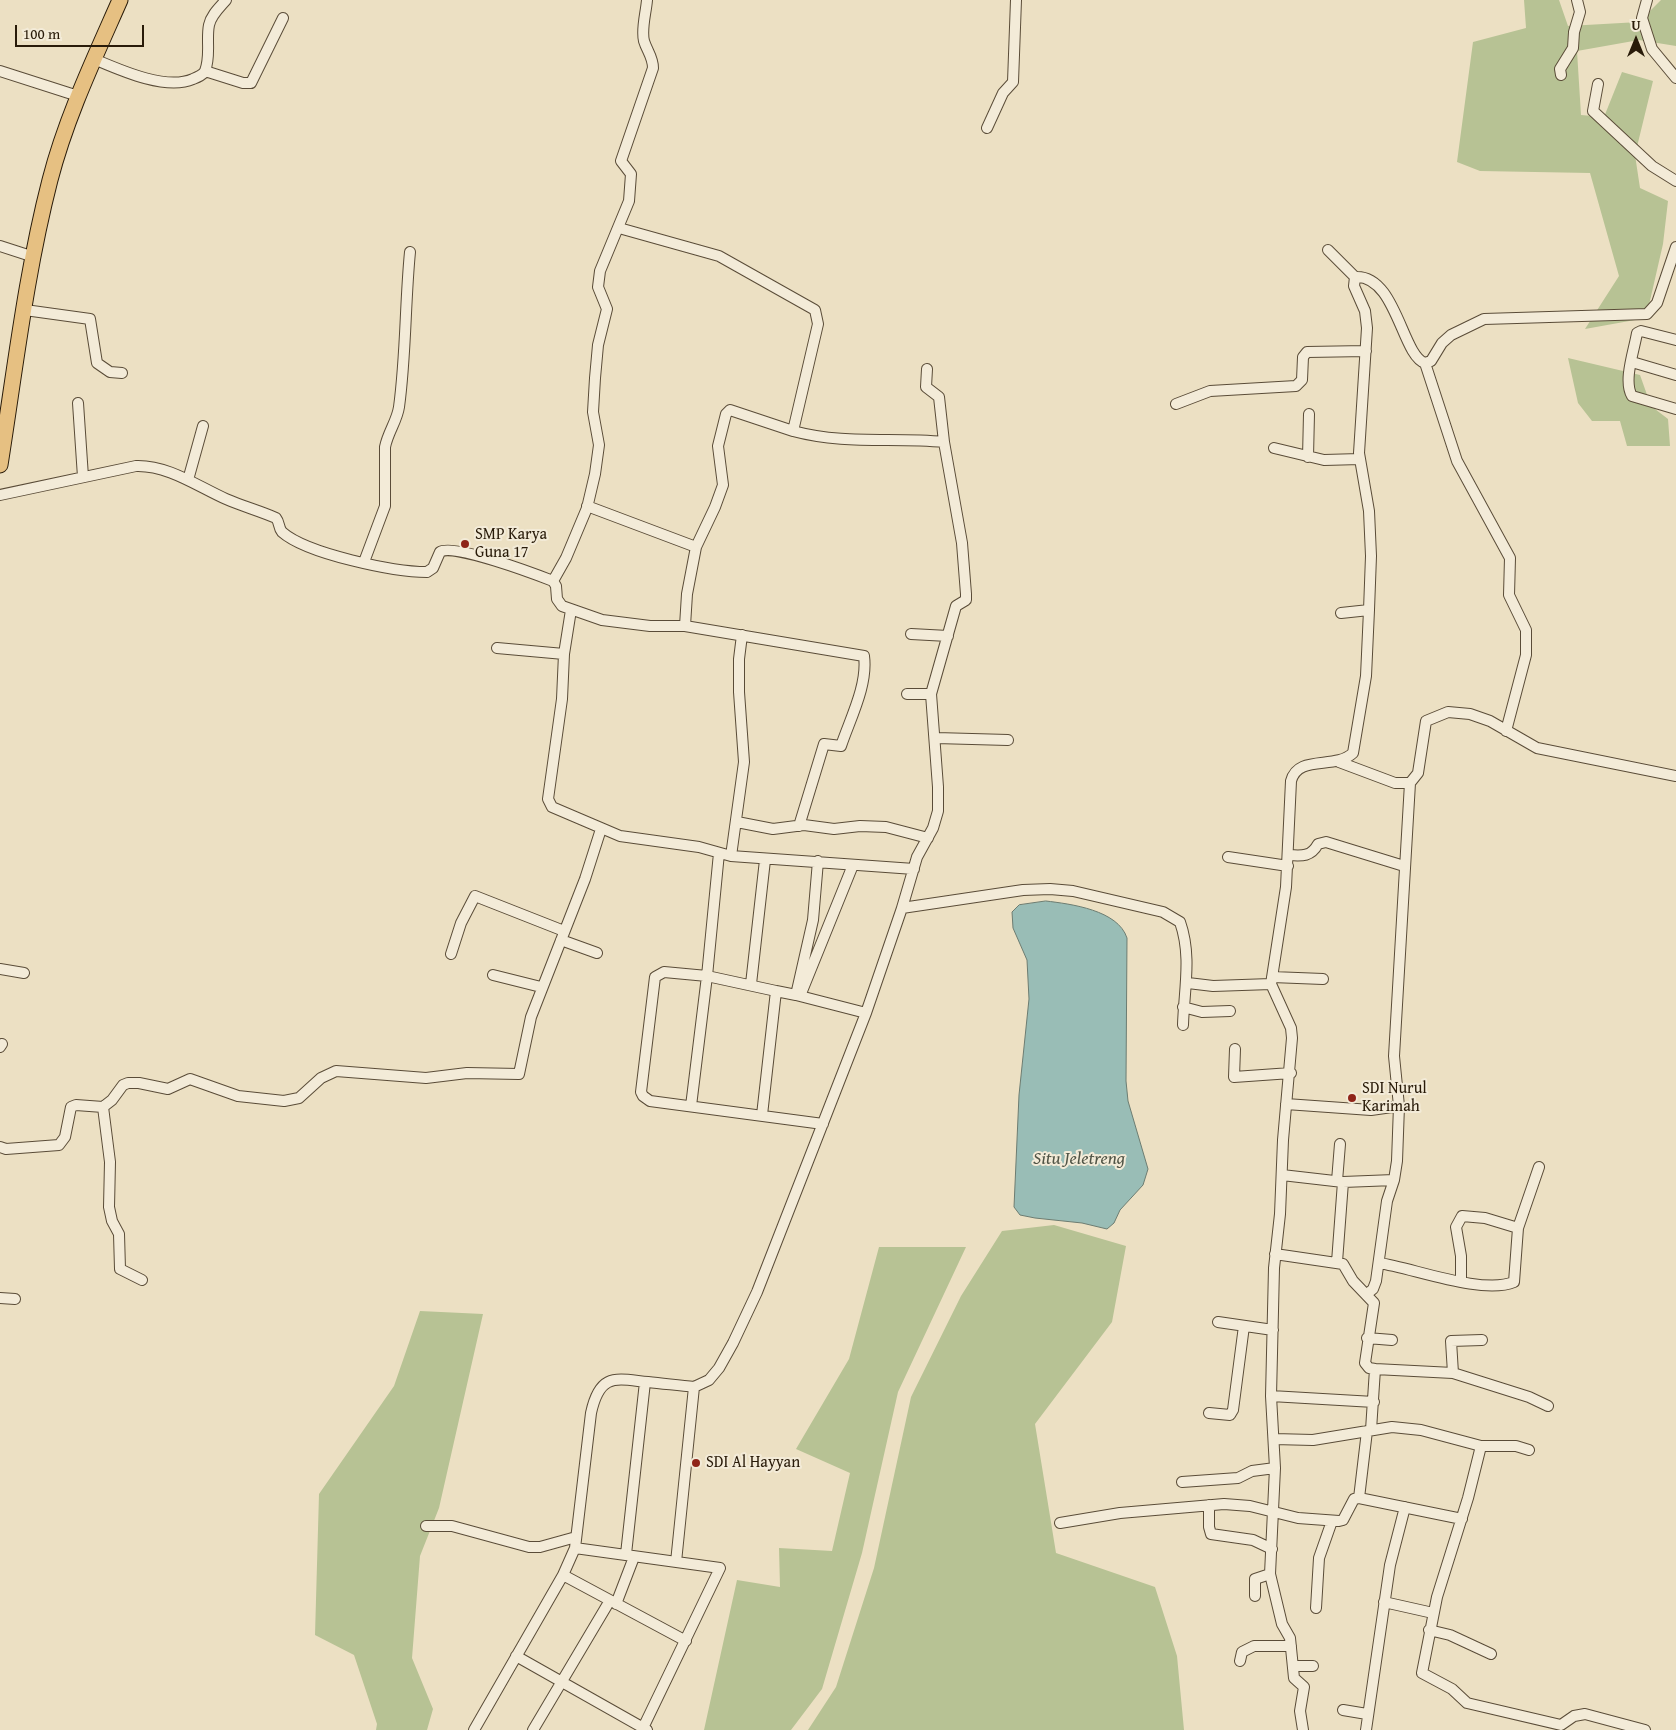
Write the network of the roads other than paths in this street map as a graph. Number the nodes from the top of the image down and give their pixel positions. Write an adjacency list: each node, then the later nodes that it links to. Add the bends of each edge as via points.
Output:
1 (120, 0): 8 (main road)
2 (226, 0): 10 (street, via 209,24)
3 (647, 0): 17 (street, via 644,34 653,68 621,161 631,174 631,184)
4 (1016, 0): 15 (street, via 1013,82 1003,93)
5 (1577, 0): 11 (street, via 1580,12 1573,48 1560,69)
6 (1647, 0): 12 (street, via 1642,18 1652,49)
7 (282, 18): 10 (street, via 251,83)
8 (94, 58): 10 (street, via 126,72 170,82 186,82); 14 (main road)
9 (0, 71): 14 (street)
10 (205, 71)
11 (1561, 75)
12 (1676, 78)
13 (1598, 84): 16 (street, via 1593,111 1652,166)
14 (78, 96): 22 (main road, via 50,181)
15 (987, 128)
16 (1676, 181)
17 (619, 228): 37 (street, via 719,256 814,310 818,324); 46 (street, via 600,271 598,287 607,309 598,345 594,395 598,458)
18 (0, 246): 22 (street)
19 (1676, 247): 28 (street, via 1657,303 1646,314 1484,318 1451,335 1431,361)
20 (1328, 250): 23 (street)
21 (410, 252): 48 (street, via 397,420 386,447 385,506)
22 (34, 258): 24 (main road)
23 (1355, 277): 26 (street, via 1354,286 1365,311); 28 (street, via 1371,282 1386,296 1416,356)
24 (25, 310): 30 (street, via 90,319 97,363 102,369); 42 (main road)
25 (1676, 340): 27 (street, via 1641,330 1637,333)
26 (1366, 351): 33 (street, via 1307,352 1302,357 1302,380 1296,386 1210,391); 41 (street)
27 (1632, 362): 31 (street); 34 (street, via 1629,391 1632,396)
28 (1425, 363): 61 (street, via 1457,461 1510,558 1509,595 1526,630 1526,655)
29 (927, 369): 38 (street, via 926,387 939,397)
30 (122, 373)
31 (1676, 375)
32 (78, 403): 43 (street)
33 (1176, 404)
34 (1676, 410)
35 (1309, 414): 40 (street)
36 (203, 426): 44 (street)
37 (793, 431): 38 (street, via 854,440); 47 (street, via 730,410 726,414 718,446 723,485)
38 (944, 442): 56 (street, via 962,543 966,594 966,600 956,606)
39 (1274, 448): 40 (street)
40 (1308, 457): 41 (street, via 1338,461)
41 (1360, 459): 51 (street, via 1369,511)
42 (0, 465)
43 (83, 477): 44 (street, via 142,466); 45 (street)
44 (188, 480): 48 (street, via 276,518 280,530 300,543)
45 (0, 495)
46 (587, 506): 47 (street); 49 (street)
47 (696, 547): 53 (street)
48 (364, 562): 49 (street, via 427,572 433,568 440,552 450,549)
49 (553, 581): 50 (street, via 558,604)
50 (571, 610): 53 (street, via 619,623); 58 (street)
51 (1370, 610): 52 (street); 64 (street, via 1366,676 1354,748 1349,757)
52 (1341, 613)
53 (685, 626): 55 (street)
54 (911, 634): 56 (street)
55 (742, 635): 67 (street, via 739,692 744,762); 68 (street, via 864,656 861,687 841,746 824,744)
56 (948, 636): 60 (street)
57 (497, 648): 58 (street)
58 (564, 654): 69 (street, via 562,699 548,799 554,808)
59 (908, 694): 60 (street)
60 (931, 694): 62 (street)
61 (1506, 731): 65 (street, via 1537,748); 66 (street, via 1470,714 1448,712 1426,721 1418,773)
62 (936, 738): 63 (street); 70 (street, via 938,811)
63 (1008, 740)
64 (1339, 762): 66 (street, via 1395,783); 76 (street, via 1301,766 1292,774)
65 (1676, 776)
66 (1410, 783): 78 (street)
67 (737, 822): 68 (street, via 773,829); 72 (street)
68 (799, 826): 70 (street, via 834,830 886,827)
69 (601, 829): 71 (street, via 620,836 699,847); 81 (street)
70 (928, 838): 79 (street)
71 (719, 853): 72 (street); 87 (street)
72 (731, 856): 74 (street)
73 (1228, 857): 76 (street)
74 (765, 860): 75 (street); 90 (street)
75 (818, 861): 77 (street); 94 (street, via 813,920)
76 (1288, 861): 78 (street, via 1309,855 1318,844 1326,842); 89 (street)
77 (853, 865): 79 (street); 94 (street)
78 (1404, 866): 103 (street, via 1394,1056)
79 (914, 869): 80 (street)
80 (902, 908): 91 (street, via 1037,888 1073,891 1162,912 1180,922 1184,933); 97 (street)
81 (562, 935): 82 (street); 83 (street, via 475,896 460,923); 92 (street)
82 (597, 953)
83 (450, 954)
84 (0, 969): 85 (street)
85 (24, 973)
86 (493, 975): 92 (street)
87 (707, 976): 90 (street); 102 (street); 102 (street, via 664,972 658,974 653,982 641,1092 650,1101)
88 (1323, 979): 89 (street)
89 (1272, 980): 91 (street, via 1220,986); 100 (street, via 1291,1028)
90 (751, 984): 93 (street)
91 (1188, 984): 95 (street)
92 (541, 987): 104 (street, via 520,1071 516,1075 467,1073 426,1078 336,1072 321,1078 299,1098 284,1101 238,1096 190,1079 168,1089 132,1082 123,1085)
93 (776, 991): 94 (street); 105 (street)
94 (798, 996): 97 (street)
95 (1183, 1007): 96 (street, via 1202,1012); 98 (street)
96 (1230, 1011)
97 (866, 1012): 106 (street)
98 (1182, 1025)
99 (1235, 1049): 100 (street, via 1234,1077)
100 (1290, 1073): 101 (street)
101 (1286, 1104): 103 (street, via 1371,1110); 110 (street)
102 (691, 1106): 105 (street)
103 (1399, 1106): 111 (street, via 1398,1161)
104 (103, 1107): 108 (street, via 71,1107 65,1137 60,1145); 117 (street, via 110,1162 109,1207 119,1234 120,1269)
105 (762, 1115): 106 (street)
106 (823, 1124): 131 (street, via 757,1292 733,1344 712,1377)
107 (1340, 1144): 112 (street)
108 (0, 1147)
109 (1539, 1167): 113 (street)
110 (1282, 1174): 112 (street); 114 (street)
111 (1394, 1180): 112 (street); 116 (street, via 1387,1201)
112 (1340, 1181): 115 (street)
113 (1518, 1228): 118 (street, via 1514,1282 1481,1284); 118 (street, via 1485,1218 1462,1216 1456,1227)
114 (1275, 1254): 115 (street); 124 (street)
115 (1337, 1262): 119 (street)
116 (1379, 1263): 118 (street); 119 (street, via 1373,1289)
117 (142, 1280)
118 (1461, 1281)
119 (1367, 1294): 125 (street, via 1374,1306)
120 (0, 1298): 121 (street)
121 (15, 1299)
122 (1218, 1322): 123 (street)
123 (1244, 1326): 124 (street); 135 (street, via 1233,1410 1230,1415)
124 (1273, 1330): 132 (street)
125 (1367, 1338): 126 (street); 128 (street, via 1365,1363)
126 (1392, 1340)
127 (1482, 1340): 129 (street, via 1451,1342)
128 (1375, 1369): 129 (street); 133 (street)
129 (1453, 1373): 134 (street)
130 (645, 1382): 131 (street); 150 (street, via 615,1379 597,1394 591,1413); 153 (street)
131 (694, 1386): 154 (street)
132 (1271, 1396): 133 (street); 137 (street)
133 (1374, 1402): 136 (street)
134 (1548, 1406)
135 (1209, 1413)
136 (1369, 1430): 137 (street, via 1313,1440); 138 (street, via 1421,1430); 142 (street)
137 (1274, 1439): 140 (street)
138 (1481, 1446): 139 (street, via 1516,1446); 146 (street)
139 (1529, 1450)
140 (1275, 1468): 141 (street, via 1252,1471 1238,1478); 145 (street)
141 (1182, 1482)
142 (1359, 1498): 144 (street); 147 (street, via 1352,1501 1342,1520)
143 (1209, 1505): 145 (street, via 1236,1504); 148 (street, via 1120,1513); 152 (street, via 1211,1534 1253,1540)
144 (1405, 1507): 146 (street); 158 (street)
145 (1273, 1512): 147 (street); 152 (street)
146 (1462, 1519): 161 (street)
147 (1332, 1521): 160 (street, via 1319,1558)
148 (1060, 1523)
149 (426, 1526): 150 (street, via 452,1526 529,1547)
150 (576, 1537): 151 (street)
151 (575, 1548): 153 (street); 156 (street)
152 (1272, 1549): 155 (street)
153 (630, 1556): 154 (street); 159 (street)
154 (676, 1562): 163 (street, via 720,1568)
155 (1270, 1574): 157 (street, via 1256,1579); 164 (street)
156 (563, 1575): 159 (street); 166 (street)
157 (1255, 1596)
158 (1384, 1602): 161 (street); 172 (street, via 1375,1678)
159 (613, 1603): 163 (street); 170 (street)
160 (1316, 1608)
161 (1433, 1613): 162 (street)
162 (1429, 1630): 165 (street, via 1450,1635); 178 (street, via 1422,1674 1452,1689 1466,1703 1559,1725 1585,1714)
163 (686, 1641): 173 (street)
164 (1291, 1646): 167 (street, via 1251,1646 1242,1652); 168 (street)
165 (1491, 1654)
166 (516, 1656): 170 (street); 174 (street)
167 (1240, 1662)
168 (1293, 1666): 169 (street); 176 (street, via 1294,1678 1304,1688 1300,1712)
169 (1313, 1666)
170 (561, 1682): 173 (street); 175 (street)
171 (1343, 1710): 172 (street)
172 (1367, 1714): 177 (street)
173 (644, 1729)
174 (474, 1730)
175 (533, 1730)
176 (1303, 1730)
177 (1366, 1730)
178 (1645, 1730)

